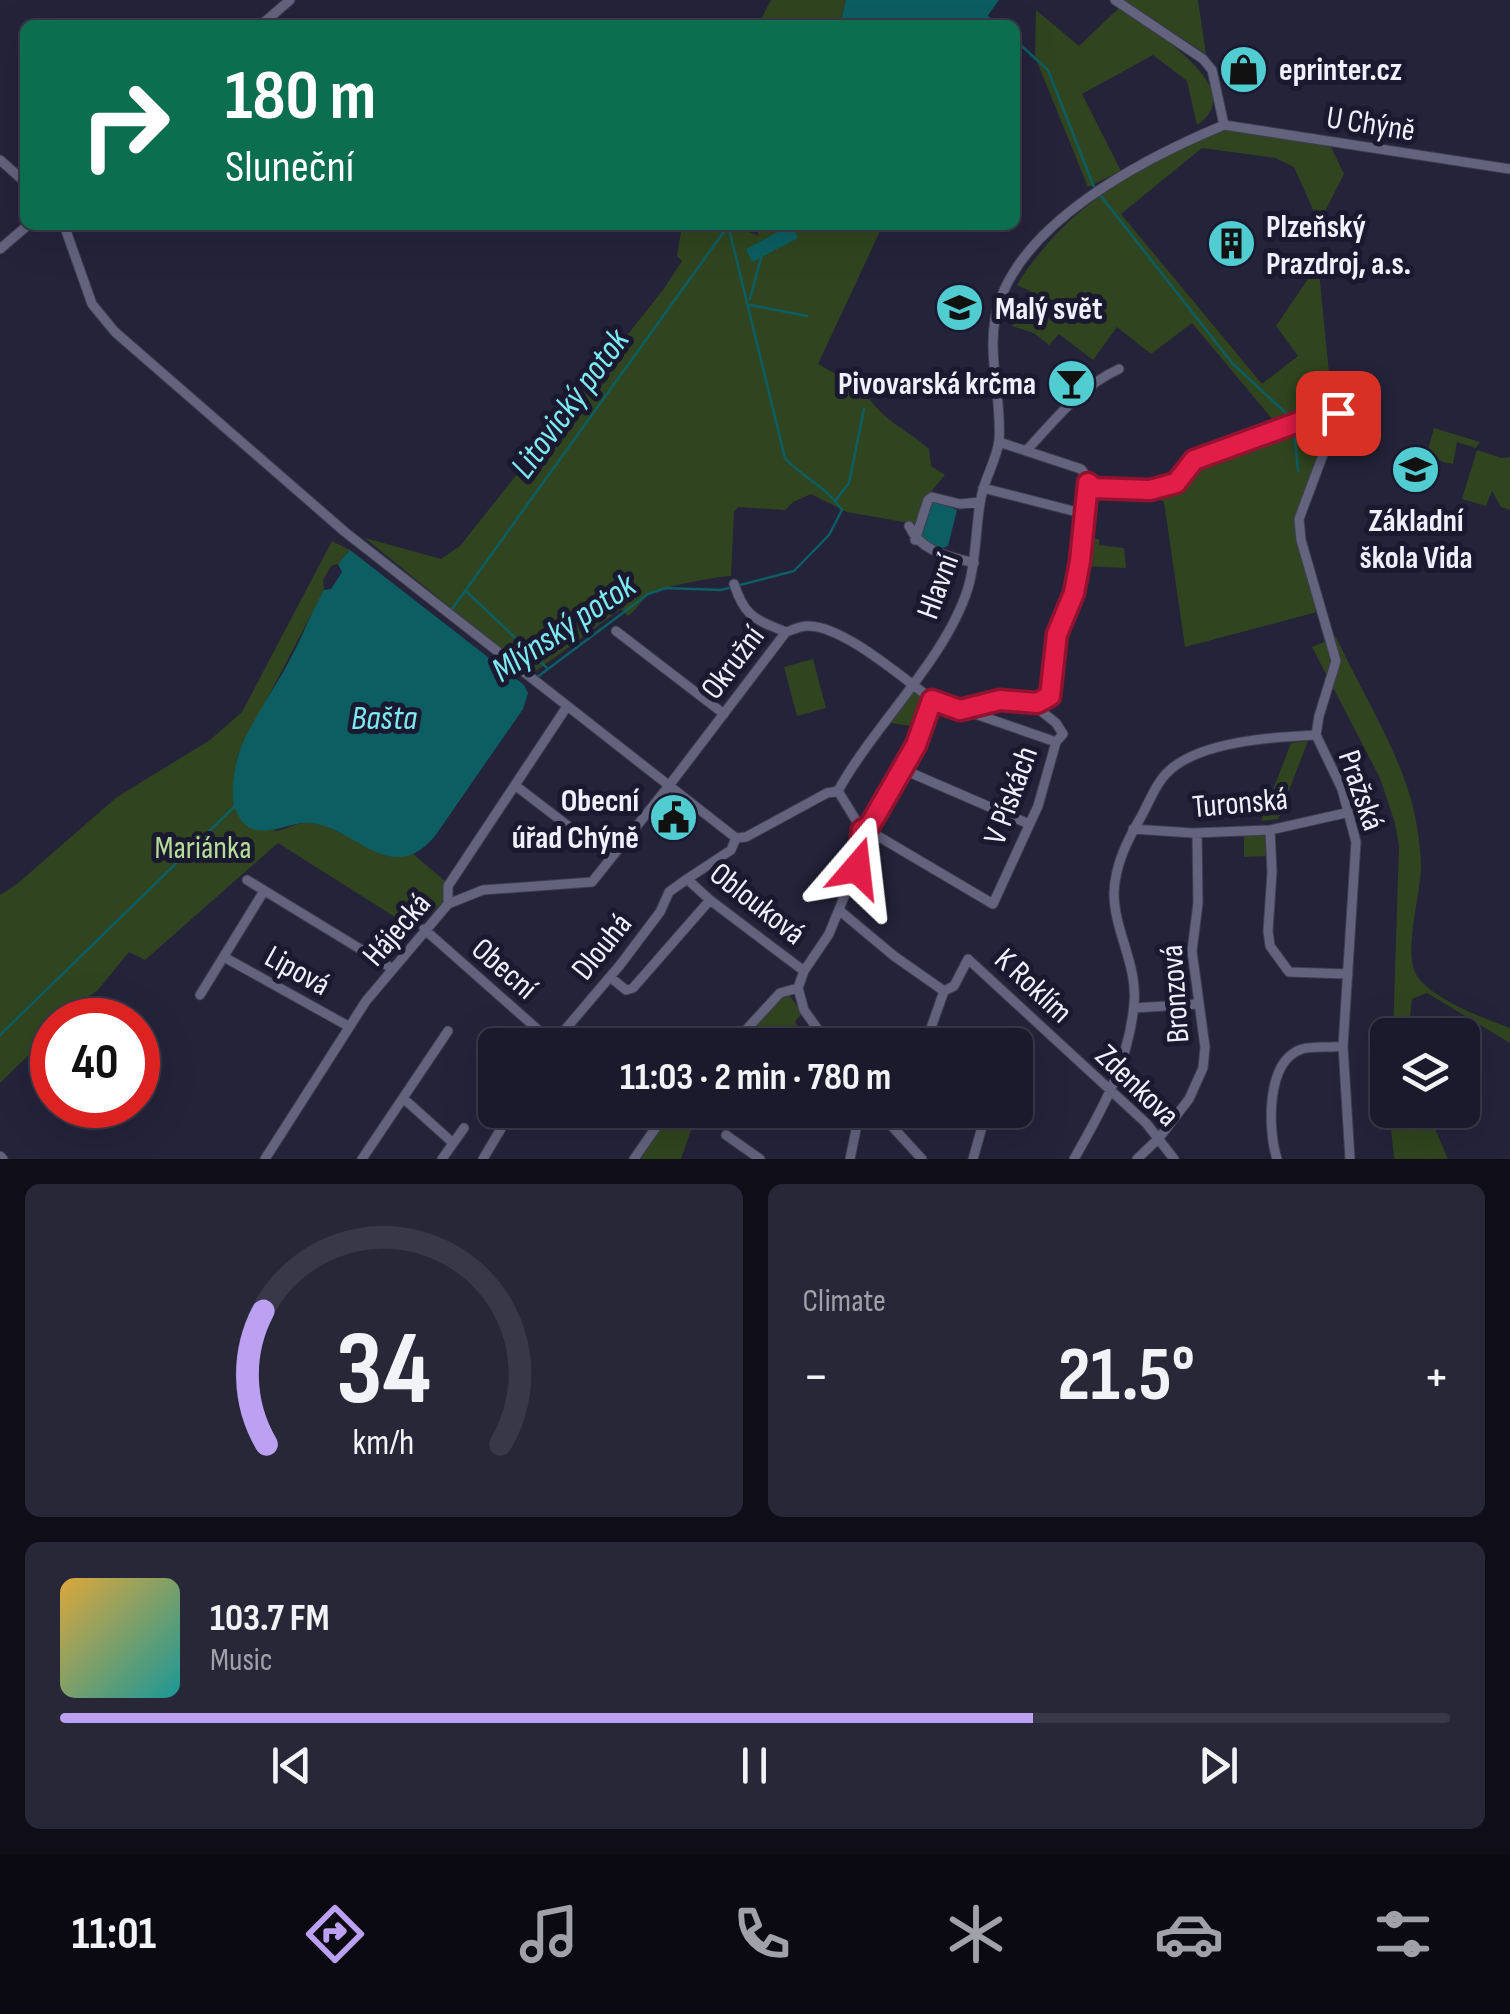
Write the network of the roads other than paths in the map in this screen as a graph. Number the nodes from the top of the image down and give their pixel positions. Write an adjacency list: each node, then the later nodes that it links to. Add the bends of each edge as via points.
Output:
1 (290, 0): 3 (street)
2 (1115, 0): 4 (street, via 1203,59 1212,70)
3 (267, 20)
4 (1224, 125): 5 (street, U Chýně); 12 (street, Hlavní, via 1099,188 1012,275 995,319)
5 (1510, 169)
6 (22, 230): 8 (street)
7 (66, 230): 26 (street, via 92,304 115,332 345,532)
8 (0, 249)
9 (1119, 369): 13 (street, via 1064,409)
10 (1346, 393): 11 (street, Pražská)
11 (1338, 413): 14 (street, via 1194,460 1176,483 1150,490); 30 (street, Pražská, via 1298,519 1336,661)
12 (999, 442): 13 (street); 15 (street, Hlavní)
13 (1026, 452): 14 (street, via 1081,469)
14 (1088, 483): 17 (street)
15 (983, 488): 16 (street, Hlavní); 17 (street)
16 (980, 502): 19 (street, via 932,497); 20 (street, Hlavní)
17 (1084, 514): 27 (street, via 1074,593 1054,646 1050,696)
18 (909, 526): 19 (street)
19 (915, 540): 20 (street)
20 (974, 564): 24 (street, Hlavní, via 961,608)
21 (734, 584): 23 (street, via 742,607)
22 (616, 631): 29 (street)
23 (786, 632): 24 (street, Okružní, via 807,626 845,640); 29 (street, Okružní)
24 (911, 684): 25 (street, Okružní); 35 (street, Hlavní)
25 (932, 700): 27 (street, Okružní); 32 (street)
26 (566, 708): 33 (street); 34 (street)
27 (960, 710): 31 (street, Okružní)
28 (1042, 711): 31 (street, V Pískách, via 1062,729)
29 (724, 714): 34 (street, Okružní)
30 (1316, 735): 36 (street, Pražská); 38 (street, via 1207,750 1170,769)
31 (1056, 742): 37 (street, V Pískách)
32 (902, 769): 37 (street); 39 (street)
33 (516, 786): 43 (street); 48 (street, via 448,886)
34 (668, 787): 42 (street); 43 (street, Hájecká)
35 (838, 792): 39 (street); 42 (street)
36 (1350, 812): 40 (street, Turonská); 54 (street, Pražská, via 1358,859)
37 (1029, 824): 39 (street, V Pískách, via 992,904)
38 (1134, 829): 41 (street, Turonská); 60 (street, via 1114,894 1135,980)
39 (862, 830): 49 (street, via 857,868)
40 (1270, 830): 41 (street, Turonská); 54 (street, via 1270,946 1290,972)
41 (1196, 833): 59 (street, Bronzová)
42 (736, 838): 44 (street, Oblouková, via 731,850)
43 (610, 858): 48 (street, Hájecká, via 592,882 483,890)
44 (687, 879): 47 (street, Oblouková); 55 (street, Dlouhá, via 669,892)
45 (247, 880): 46 (street)
46 (264, 891): 51 (street); 52 (street)
47 (710, 900): 53 (street, Oblouková); 55 (street, via 632,988 622,989)
48 (448, 904): 50 (street, Hájecká)
49 (839, 910): 53 (street); 57 (street)
50 (424, 929): 52 (street, Hájecká); 62 (street, Obecní)
51 (224, 957): 58 (street); 61 (street, Lipová)
52 (392, 969): 61 (street, Hájecká)
53 (804, 970): 56 (street)
54 (1348, 974): 68 (street, Pražská)
55 (610, 977): 63 (street, Dlouhá)
56 (798, 988): 64 (street, via 780,993); 65 (street)
57 (944, 991): 66 (street); 69 (street, K Roklím, via 968,959)
58 (200, 995)
59 (1197, 1004): 60 (street); 79 (street, Bronzová, via 1202,1068)
60 (1134, 1008): 70 (street)
61 (348, 1026): 82 (street, Hájecká)
62 (534, 1028)
63 (566, 1028)
64 (748, 1028)
65 (816, 1028)
66 (931, 1028)
67 (448, 1031): 71 (street)
68 (1343, 1046): 94 (street, via 1303,1049 1284,1066 1270,1108); 95 (street, Pražská)
69 (1065, 1049): 70 (street, Zdenkova)
70 (1112, 1093): 79 (street, Zdenkova); 91 (street)
71 (403, 1098): 80 (street); 81 (street)
72 (464, 1128): 80 (street)
73 (501, 1128): 85 (street)
74 (656, 1128): 86 (street)
75 (856, 1128): 88 (street)
76 (893, 1128): 89 (street)
77 (982, 1128): 90 (street)
78 (726, 1135): 87 (street)
79 (1159, 1138): 92 (street, Bronzová); 93 (street, Zdenkova)
80 (452, 1143): 84 (street)
81 (364, 1155): 83 (street)
82 (265, 1159)
83 (376, 1159)
84 (442, 1159)
85 (482, 1159)
86 (634, 1159)
87 (760, 1159)
88 (850, 1159)
89 (922, 1159)
90 (972, 1159)
91 (1074, 1159)
92 (1137, 1159)
93 (1174, 1159)
94 (1278, 1159)
95 (1350, 1159)

